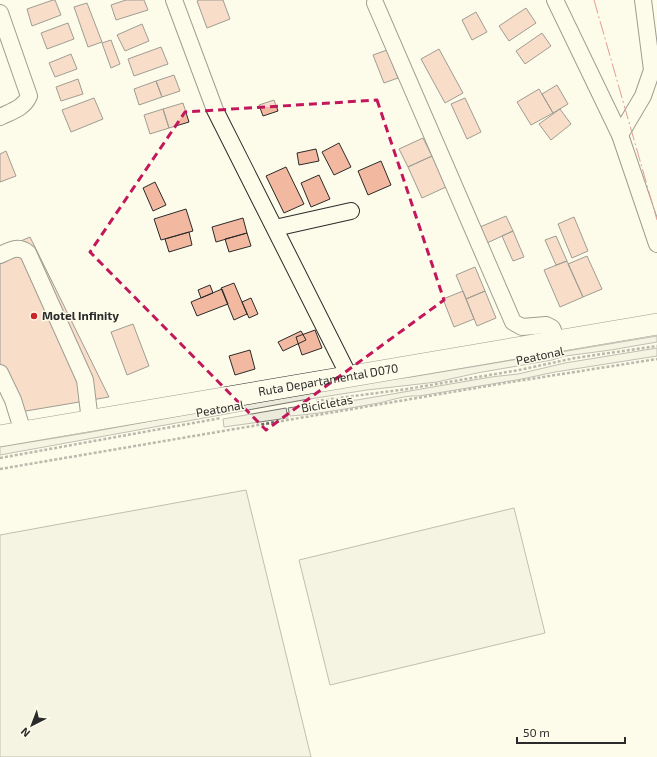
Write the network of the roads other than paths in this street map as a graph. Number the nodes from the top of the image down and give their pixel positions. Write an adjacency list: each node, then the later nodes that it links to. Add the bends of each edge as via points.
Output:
1 (174, 0): 9 (street, via 215,110)
2 (555, 0): 7 (street)
3 (643, 0): 7 (street, via 652,70 643,96)
4 (374, 3): 13 (street, via 513,322 522,327 546,325 552,328)
5 (0, 13): 6 (street, via 29,96 22,107)
6 (0, 117)
7 (620, 135): 10 (street)
8 (351, 211): 9 (street)
9 (275, 228): 15 (street)
10 (657, 244)
11 (0, 255): 16 (street, via 18,248 28,252 85,380)
12 (657, 324): 13 (main road, Ruta Departamental D070)
13 (557, 340): 15 (main road, Ruta Departamental D070)
14 (0, 373): 17 (street, via 13,400)
15 (349, 376): 16 (main road, Ruta Departamental D070)
16 (90, 421): 17 (main road, Ruta Departamental D070)
17 (23, 432): 18 (main road, Ruta Departamental D070)
18 (0, 436)

